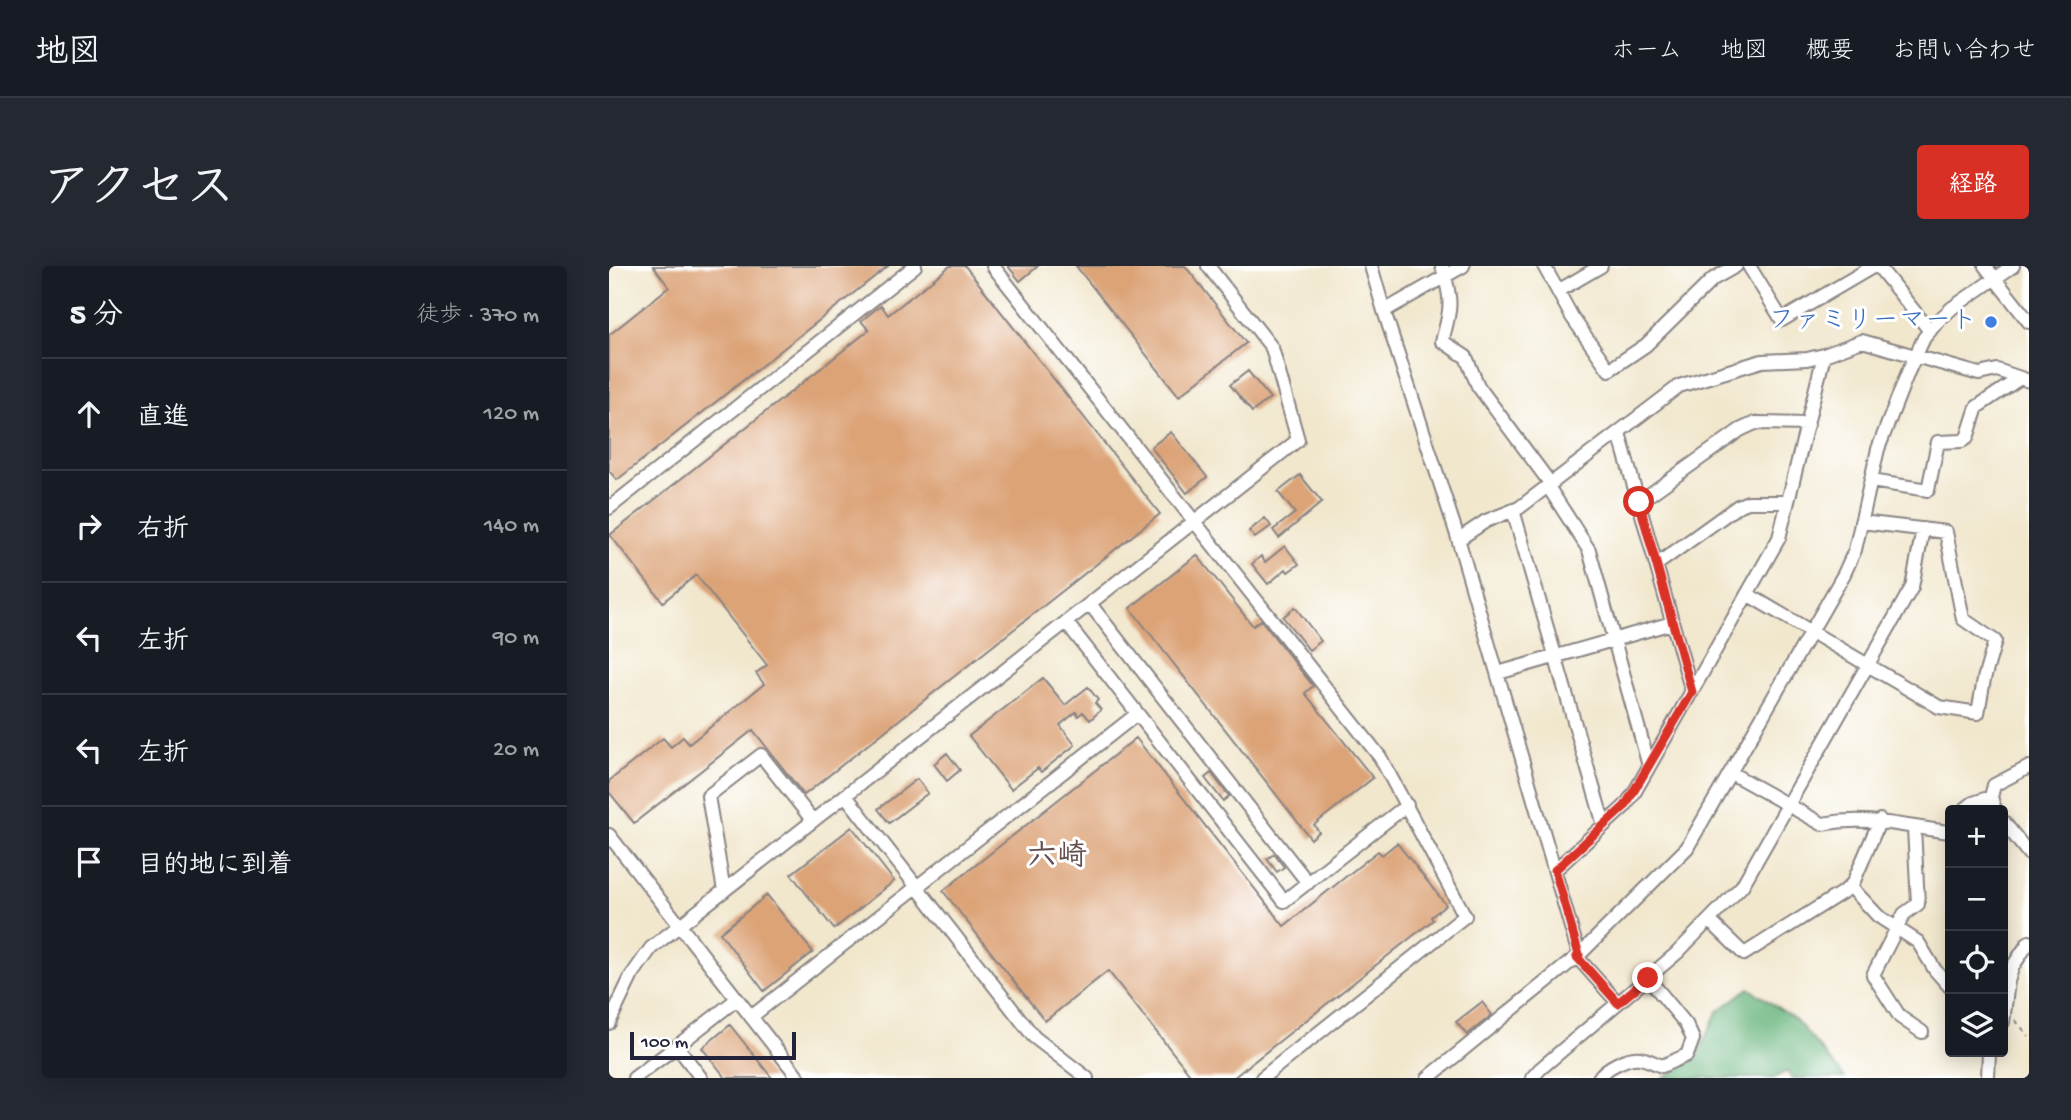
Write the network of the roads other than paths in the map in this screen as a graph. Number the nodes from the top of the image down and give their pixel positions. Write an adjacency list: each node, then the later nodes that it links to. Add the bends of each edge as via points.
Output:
1 (915, 266): 28 (street)
2 (993, 266): 30 (street)
3 (1208, 266): 30 (street, via 1272,348 1298,440)
4 (1371, 266): 16 (street)
5 (1463, 266): 13 (street)
6 (1544, 266): 15 (street)
7 (1601, 266): 15 (street)
8 (1736, 266): 15 (street, via 1713,279 1646,345 1609,370)
9 (1749, 266): 10 (street, via 1782,320)
10 (1876, 266): 18 (street)
11 (1985, 266): 14 (street)
12 (2013, 266): 14 (street)
13 (1444, 271): 16 (street); 25 (street, via 1451,313 1443,341 1466,357 1478,386)
14 (1995, 279): 17 (street); 18 (street, via 1952,308)
15 (1558, 291)
16 (1384, 312): 33 (street)
17 (2029, 322)
18 (1930, 331): 20 (street)
19 (1824, 355): 20 (street, via 1862,341); 22 (street); 23 (street, via 1762,361 1679,386)
20 (1915, 357): 21 (street, via 1979,374 1997,370); 24 (street, via 1878,449)
21 (2024, 379): 24 (street, via 1977,407 1962,442 1938,442 1928,490)
22 (1808, 424): 26 (street, via 1755,424 1740,430); 27 (street)
23 (1619, 433): 25 (street); 26 (street)
24 (1871, 481): 31 (street)
25 (1549, 484): 29 (street); 40 (street, via 1589,550)
26 (1639, 502): 34 (street)
27 (1788, 502): 34 (street, via 1738,506); 35 (street, via 1779,538)
28 (609, 508)
29 (1513, 510): 33 (street, via 1486,520); 41 (street)
30 (1194, 521): 36 (street); 51 (street, via 1380,758)
31 (1861, 522): 32 (street); 39 (street, via 1855,550)
32 (1923, 529): 42 (street, via 1912,587); 42 (street, via 1947,532 1963,619 1995,641 1978,713 1939,707)
33 (1458, 539): 43 (street)
34 (1656, 565): 38 (street)
35 (1747, 594): 39 (street); 44 (street)
36 (1090, 604): 37 (street); 64 (street)
37 (1066, 622): 45 (street); 49 (street)
38 (1672, 623): 40 (street); 44 (street)
39 (1811, 632): 42 (street); 48 (street)
40 (1614, 640): 41 (street); 46 (street)
41 (1556, 656): 43 (street); 57 (street)
42 (1868, 665): 52 (street)
43 (1497, 673): 63 (street)
44 (1692, 692): 46 (street)
45 (1137, 714): 64 (street, via 1284,901); 66 (street)
46 (1650, 766): 57 (street, via 1625,806)
47 (2029, 767): 50 (street, via 1994,785)
48 (1731, 773): 52 (street); 72 (street, via 1688,848)
49 (846, 796): 56 (street); 66 (street)
50 (1991, 797): 53 (street); 54 (street)
51 (1407, 805): 64 (street); 88 (street, via 1465,916)
52 (1788, 805): 55 (street, via 1822,824); 68 (street, via 1742,886)
53 (1970, 805)
54 (1993, 805)
55 (1880, 820): 59 (street); 65 (street)
56 (813, 821): 67 (street); 67 (street, via 761,755 708,796)
57 (1604, 825): 63 (street)
58 (2008, 827): 62 (street)
59 (1914, 828): 60 (street); 70 (street, via 1919,904 1903,914)
60 (1945, 831)
61 (609, 835): 69 (street)
62 (2029, 854)
63 (1555, 870): 72 (street)
64 (1308, 883)
65 (1850, 886): 68 (street, via 1744,954); 70 (street, via 1878,916)
66 (917, 887): 78 (street); 87 (street, via 1034,1037)
67 (724, 891): 69 (street)
68 (1709, 920): 73 (street)
69 (680, 926): 76 (street); 79 (street, via 651,948)
70 (1898, 926): 74 (street, via 1918,942); 80 (street, via 1873,975 1900,1017)
71 (2029, 942): 75 (street, via 2011,974)
72 (1578, 956): 77 (street); 89 (street)
73 (1648, 978): 77 (street); 90 (street, via 1686,1024 1693,1039 1687,1055 1663,1066 1639,1058 1627,1060)
74 (1945, 981)
75 (2008, 994)
76 (737, 999): 78 (street); 81 (street)
77 (1618, 1003): 83 (street)
78 (751, 1017): 86 (street)
79 (609, 1023)
80 (1922, 1032)
81 (677, 1046): 84 (street); 85 (street)
82 (1989, 1057): 91 (street)
83 (1540, 1075)
84 (634, 1078)
85 (701, 1078)
86 (799, 1078)
87 (1087, 1078)
88 (1262, 1078)
89 (1429, 1078)
90 (1599, 1078)
91 (1988, 1078)

